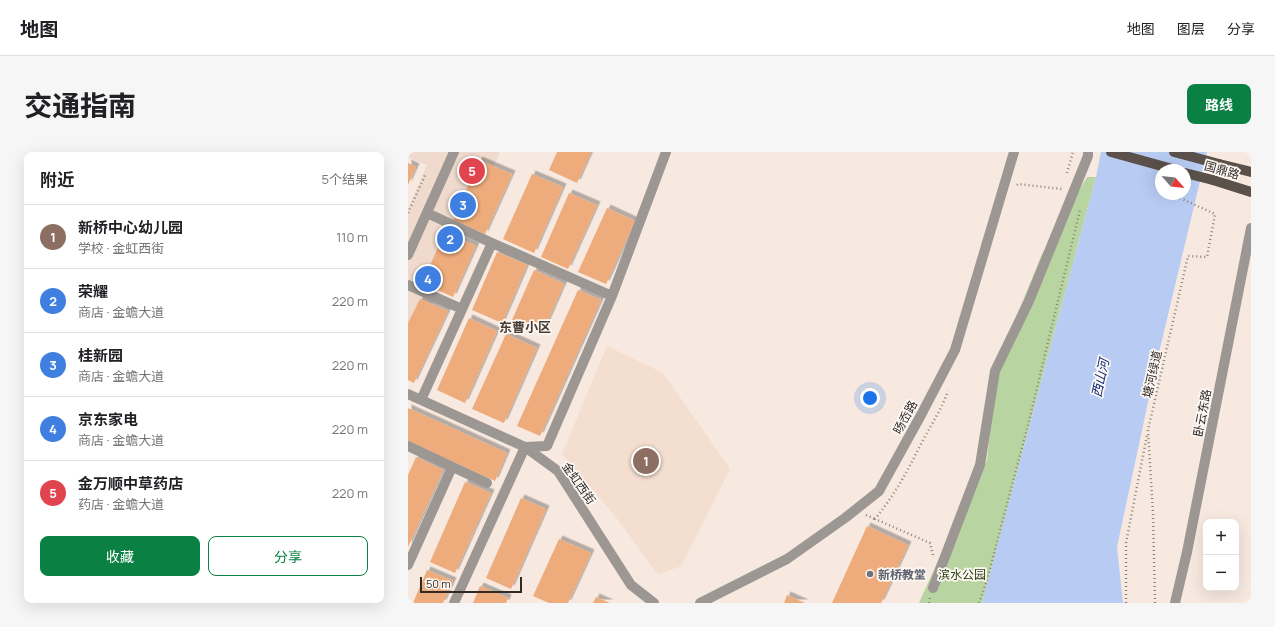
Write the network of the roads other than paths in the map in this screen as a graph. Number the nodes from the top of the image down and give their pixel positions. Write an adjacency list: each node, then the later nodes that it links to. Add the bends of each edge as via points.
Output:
1 (454, 152): 11 (street)
2 (666, 152): 16 (street)
3 (1014, 152): 28 (street, 旸岙路, via 954,350 879,491 787,559)
4 (1088, 152): 25 (street, via 1029,301 996,371 980,465)
5 (1111, 152): 7 (main road)
6 (1174, 152): 8 (main road, 国鼎路, bridge)
7 (1155, 164)
8 (1251, 172)
9 (1191, 174): 10 (main road, 国鼎路, bridge)
10 (1251, 192)
11 (427, 213): 13 (street); 14 (street)
12 (1251, 228): 29 (street, 卧云东路)
13 (492, 243): 16 (street); 17 (street)
14 (408, 255)
15 (408, 285): 17 (street)
16 (612, 296): 21 (street, via 547,446)
17 (462, 309): 19 (street)
18 (408, 394): 19 (street, 金虹西街)
19 (421, 400): 21 (street, 金虹西街)
20 (408, 446): 22 (street)
21 (525, 447): 26 (street); 27 (street, 金虹西街, via 558,471 631,585)
22 (452, 467): 23 (street); 24 (street)
23 (487, 483)
24 (408, 565)
25 (933, 588)
26 (454, 603)
27 (654, 603)
28 (700, 603)
29 (1175, 603)

